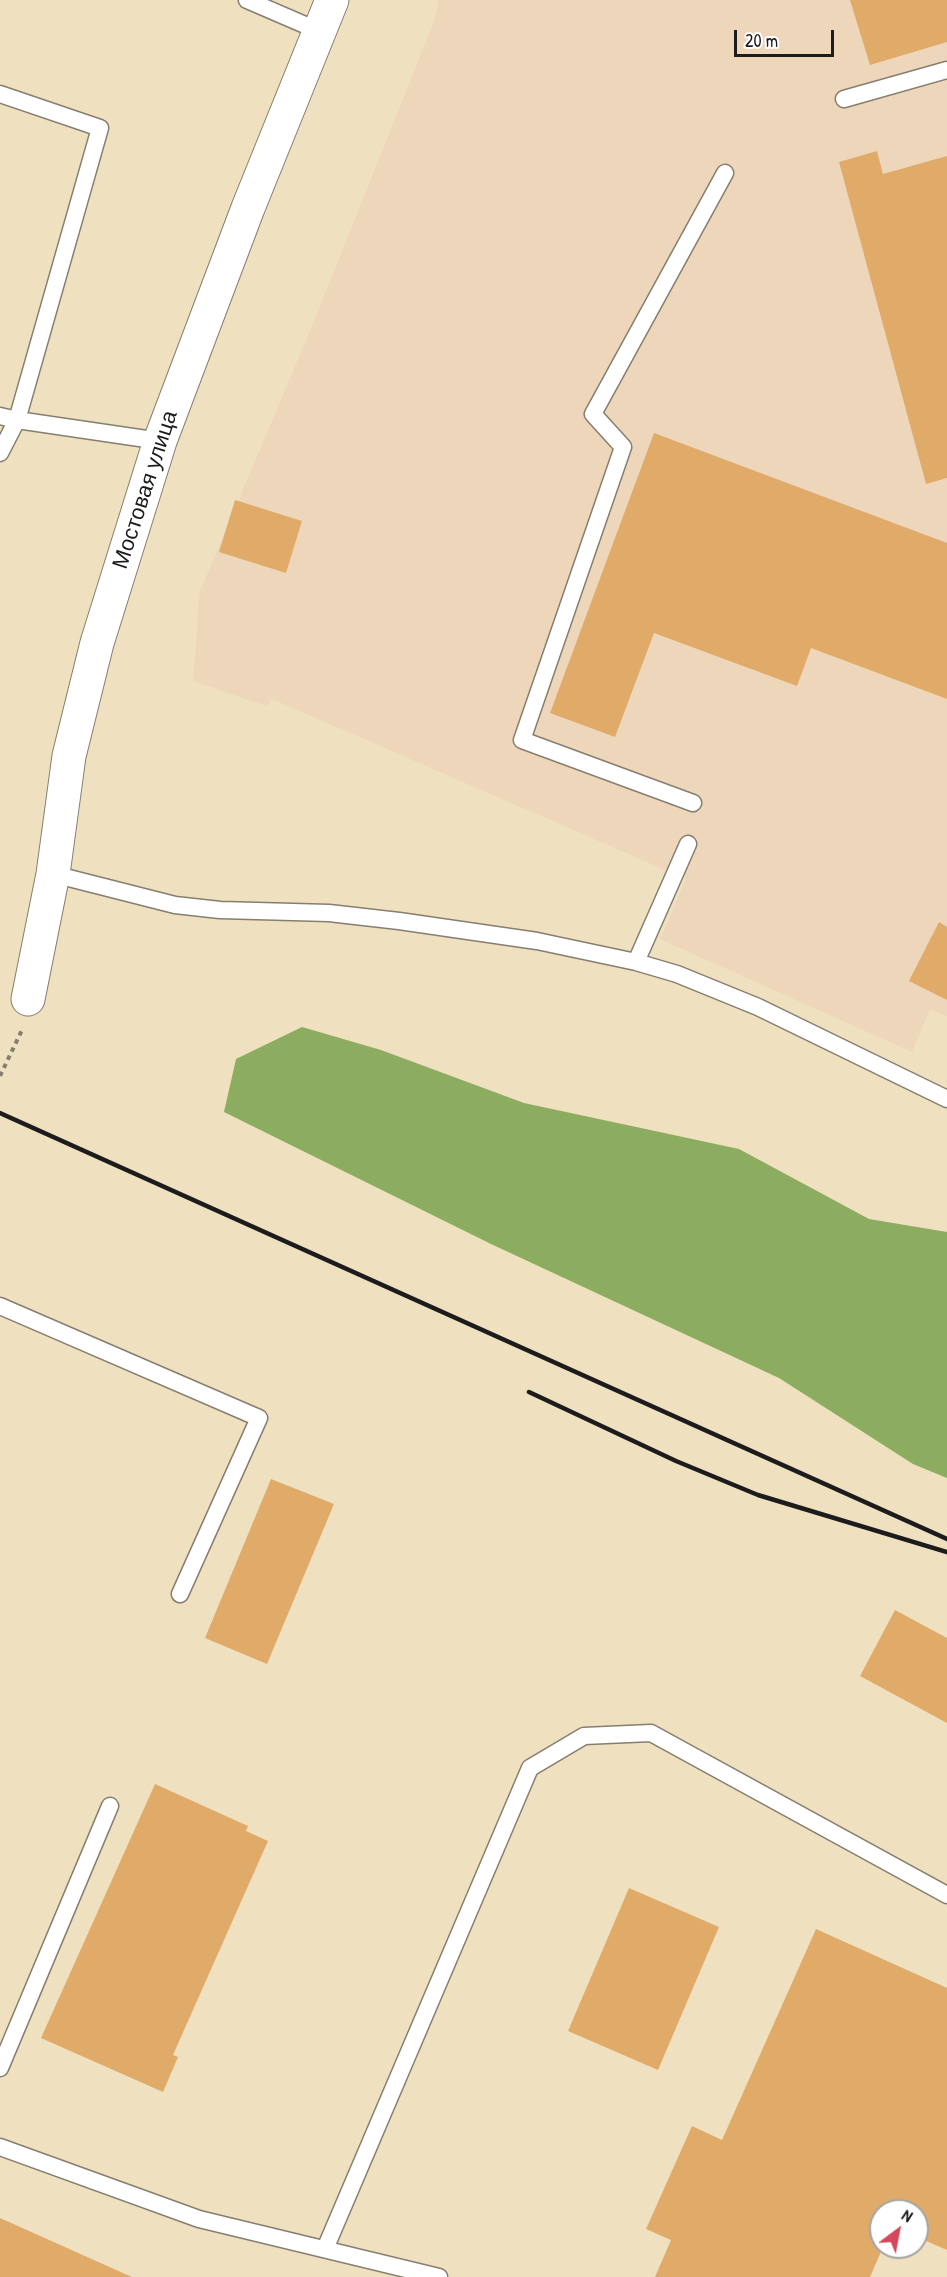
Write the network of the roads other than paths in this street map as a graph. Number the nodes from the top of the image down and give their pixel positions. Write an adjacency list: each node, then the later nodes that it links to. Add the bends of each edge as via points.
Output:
1 (247, 0): 3 (lane)
2 (332, 0): 3 (street, Мостовая улица)
3 (319, 32): 10 (street, Мостовая улица)
4 (947, 70): 6 (lane)
5 (0, 94): 9 (lane, via 100,128)
6 (844, 99)
7 (725, 173): 12 (lane, via 593,414 623,447 522,740)
8 (0, 416): 9 (lane)
9 (16, 420): 10 (lane); 11 (lane)
10 (160, 441): 14 (street, Мостовая улица, via 79,711)
11 (0, 453)
12 (693, 803)
13 (688, 844): 15 (lane)
14 (53, 874): 15 (lane, via 175,905 399,921 537,941); 16 (street, Мостовая улица)
15 (636, 963): 17 (lane, via 676,974 758,1007)
16 (28, 999)
17 (947, 1100)
18 (0, 1306): 19 (lane, via 259,1418)
19 (180, 1594)
20 (110, 1806): 22 (lane)
21 (947, 1895): 24 (lane, via 651,1733 584,1736 530,1768)
22 (0, 2068)
23 (0, 2147): 24 (lane, via 199,2219)
24 (325, 2249): 25 (lane)
25 (440, 2277)

